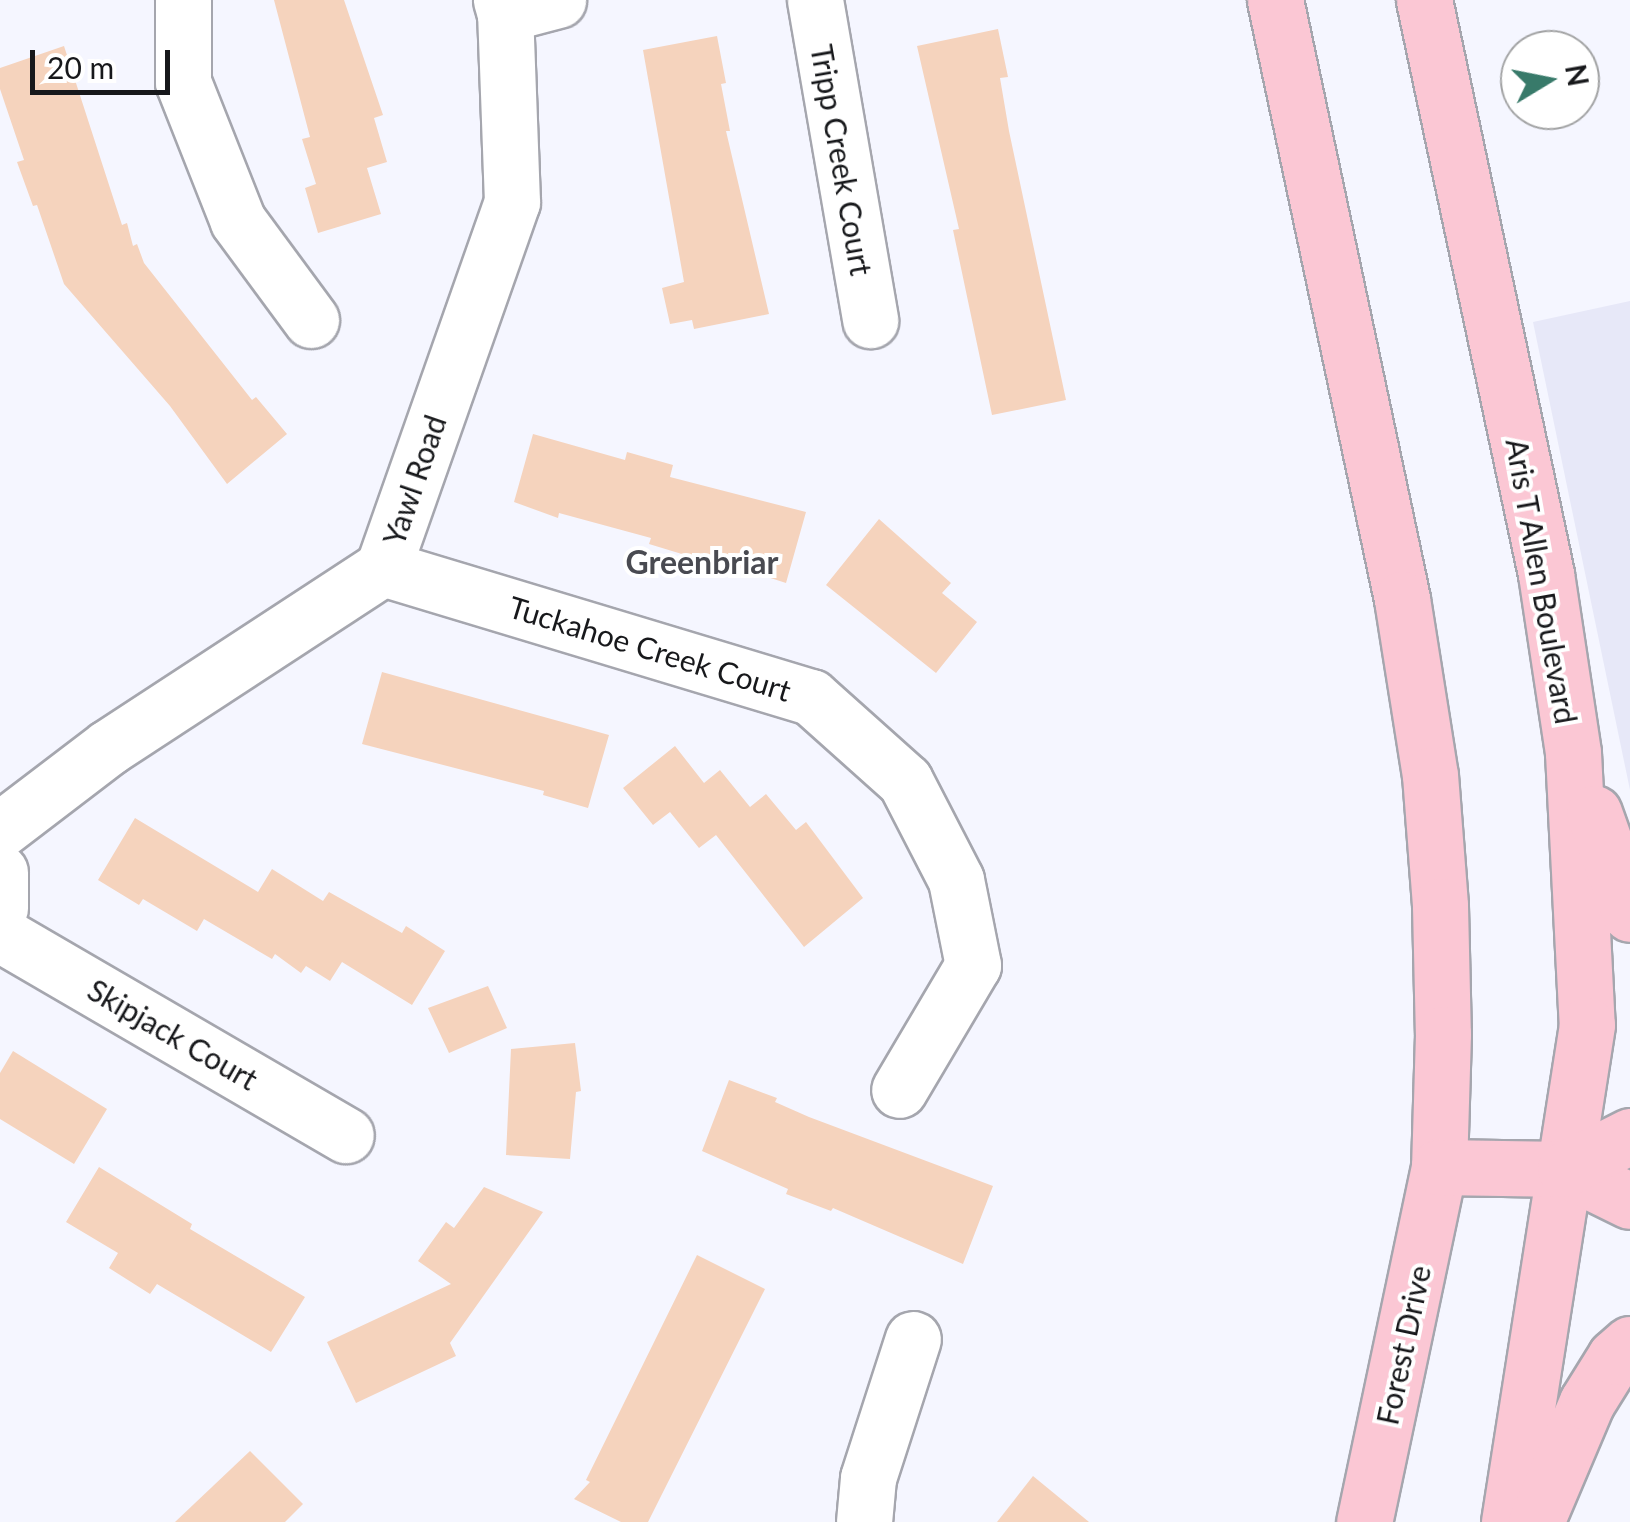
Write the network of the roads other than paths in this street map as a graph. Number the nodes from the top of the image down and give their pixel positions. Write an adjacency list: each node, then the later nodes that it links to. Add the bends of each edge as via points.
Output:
1 (183, 0): 7 (street, via 183,82 238,221)
2 (558, 0): 6 (street)
3 (815, 0): 8 (street, Tripp Creek Court)
4 (1275, 0): 19 (main road, via 1402,599 1430,775 1444,1034)
5 (1424, 0): 10 (main road, Aris T Allen Boulevard, via 1546,574)
6 (503, 7): 9 (street, Yawl Road, via 512,202)
7 (311, 320)
8 (870, 320)
9 (383, 568): 11 (street, Yawl Road, via 109,747); 16 (street, Tuckahoe Creek Court, via 811,697 905,781 956,880 973,965)
10 (1573, 754): 14 (main road); 20 (main road, Aris T Allen Boulevard, via 1587,1026)
11 (0, 830)
12 (0, 872): 13 (street)
13 (0, 908)
14 (1630, 914)
15 (0, 934): 17 (street, Skipjack Court)
16 (899, 1090)
17 (346, 1135)
18 (1630, 1136): 20 (main road)
19 (1439, 1167): 20 (main road); 25 (main road, Forest Drive)
20 (1565, 1169): 21 (main road); 26 (main road)
21 (1630, 1200)
22 (912, 1339): 24 (street, via 868,1478)
23 (1630, 1344): 27 (main road, via 1588,1402)
24 (864, 1522)
25 (1364, 1522)
26 (1509, 1522)
27 (1536, 1522)

